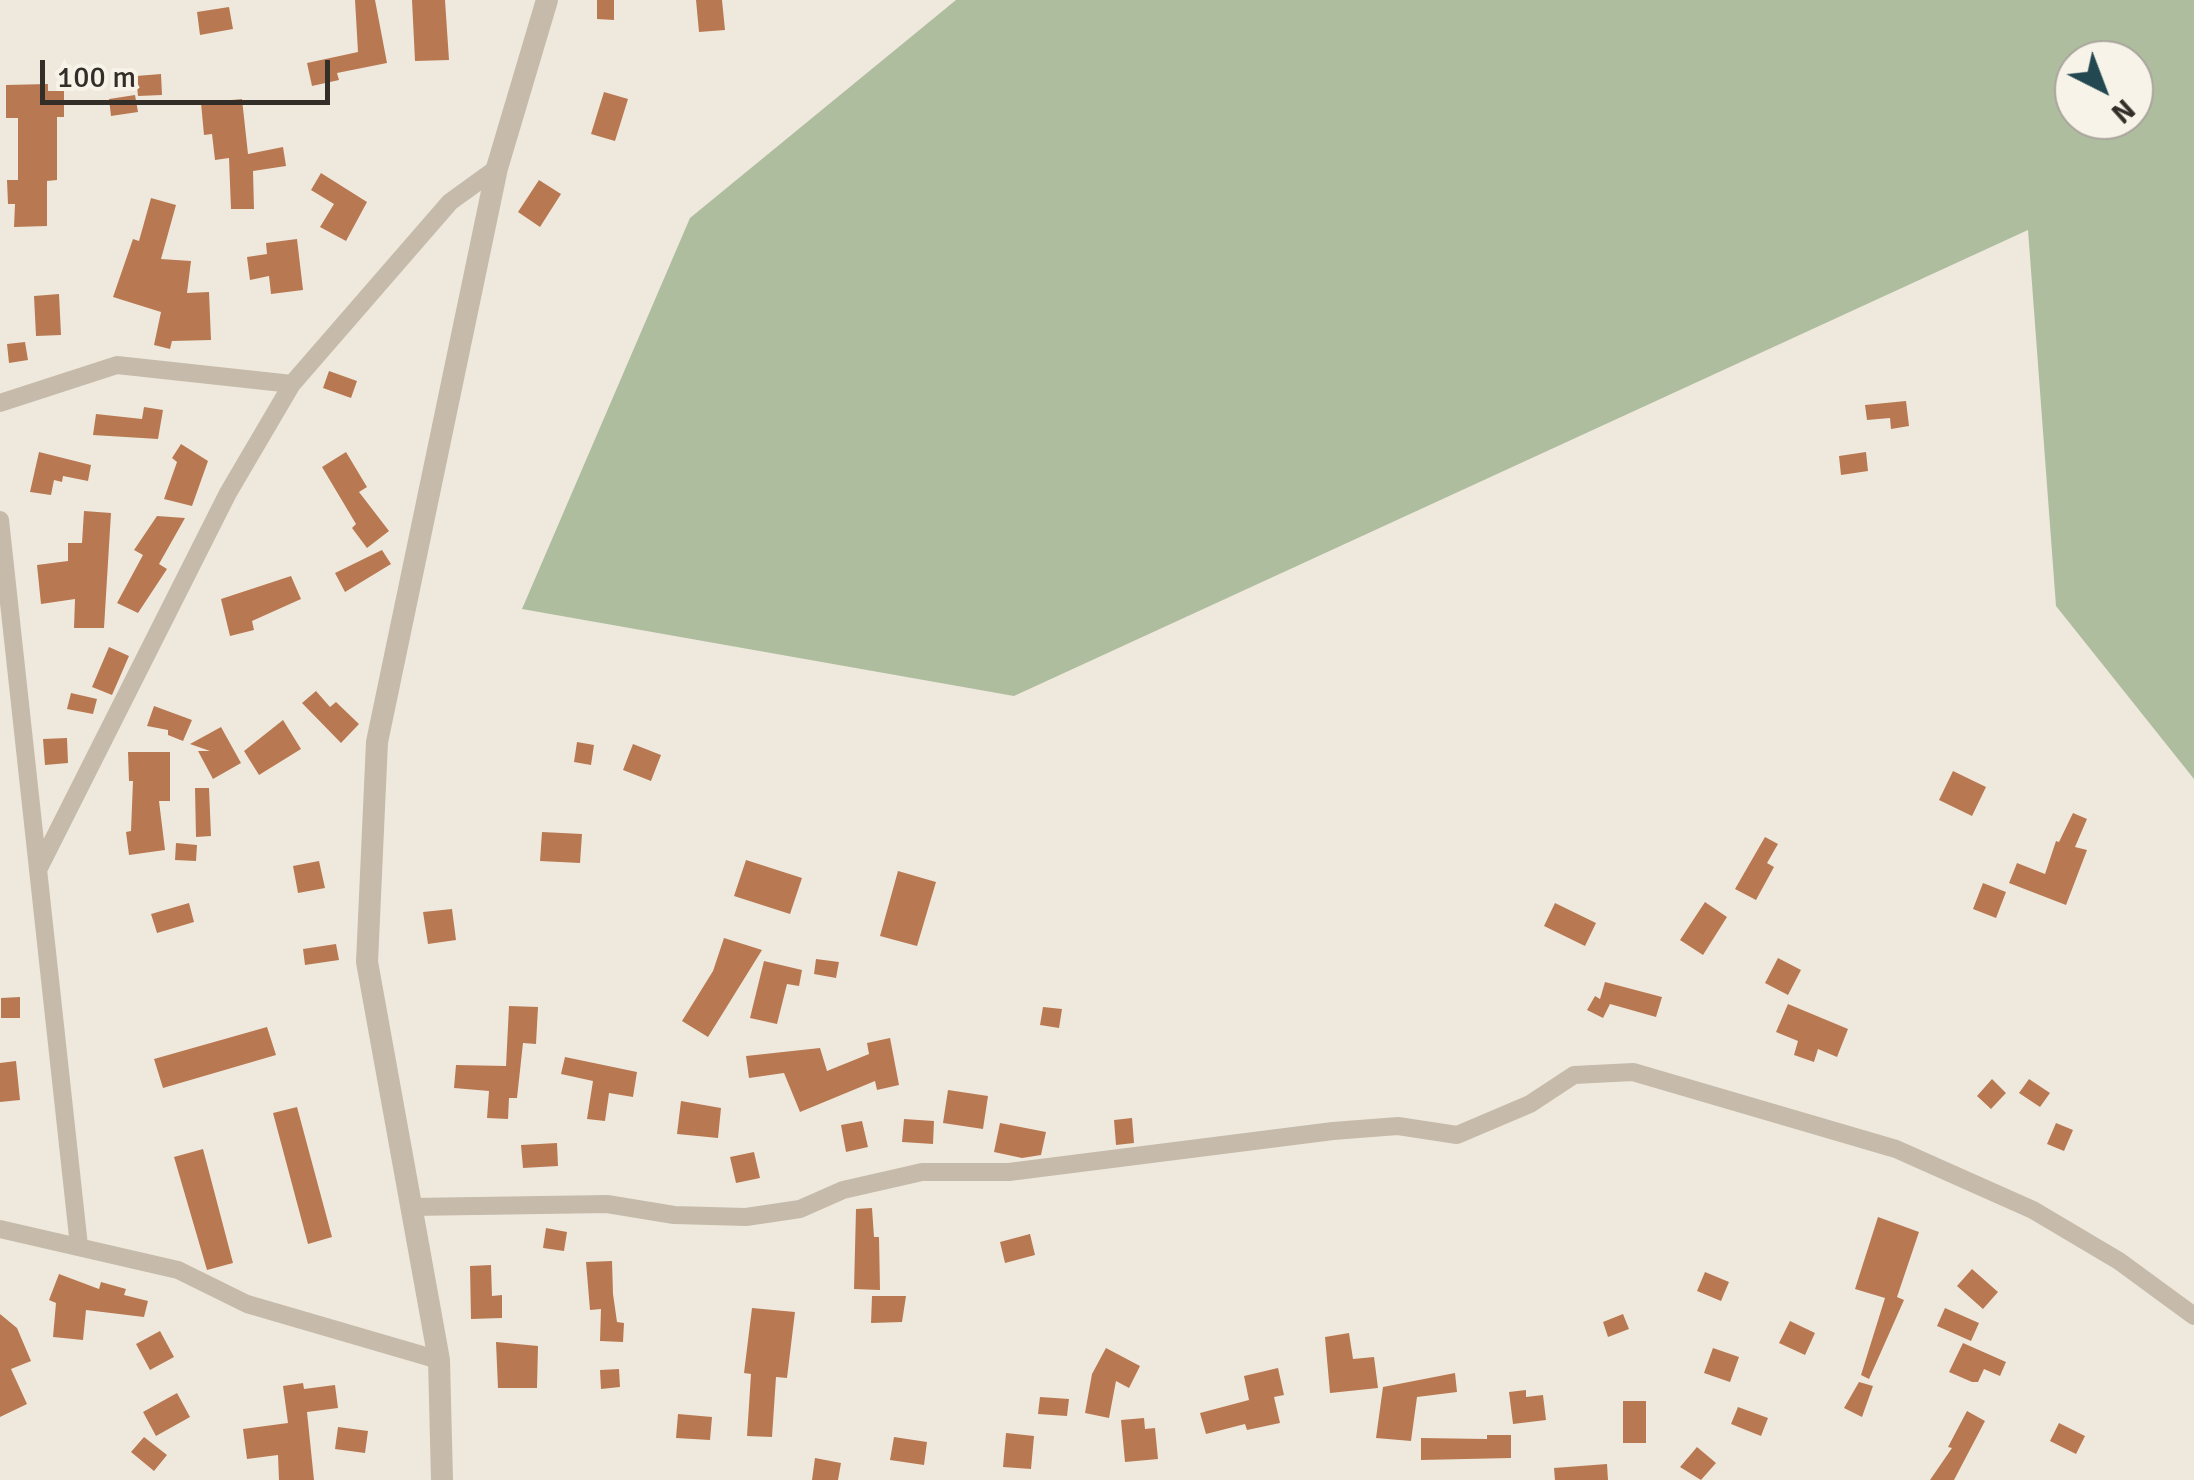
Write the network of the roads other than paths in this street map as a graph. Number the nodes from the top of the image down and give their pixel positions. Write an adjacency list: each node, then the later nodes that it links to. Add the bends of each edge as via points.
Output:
1 (547, 0): 2 (street)
2 (497, 168): 3 (street, via 450,202); 7 (street, via 378,742 371,815 367,962)
3 (292, 384): 4 (street, via 116,364); 6 (street, via 228,493)
4 (0, 403)
5 (0, 520): 6 (street)
6 (38, 870): 9 (street)
7 (411, 1207): 10 (street, via 607,1204 746,1217 800,1210 843,1190 922,1172 1009,1172 1332,1130 1398,1126 1457,1135 1530,1104 1574,1074 1633,1072 1896,1149 2032,1210); 11 (street)
8 (0, 1229): 9 (street)
9 (79, 1246): 11 (street, via 178,1270 247,1304)
10 (2194, 1316)
11 (439, 1360): 12 (street)
12 (442, 1480)

